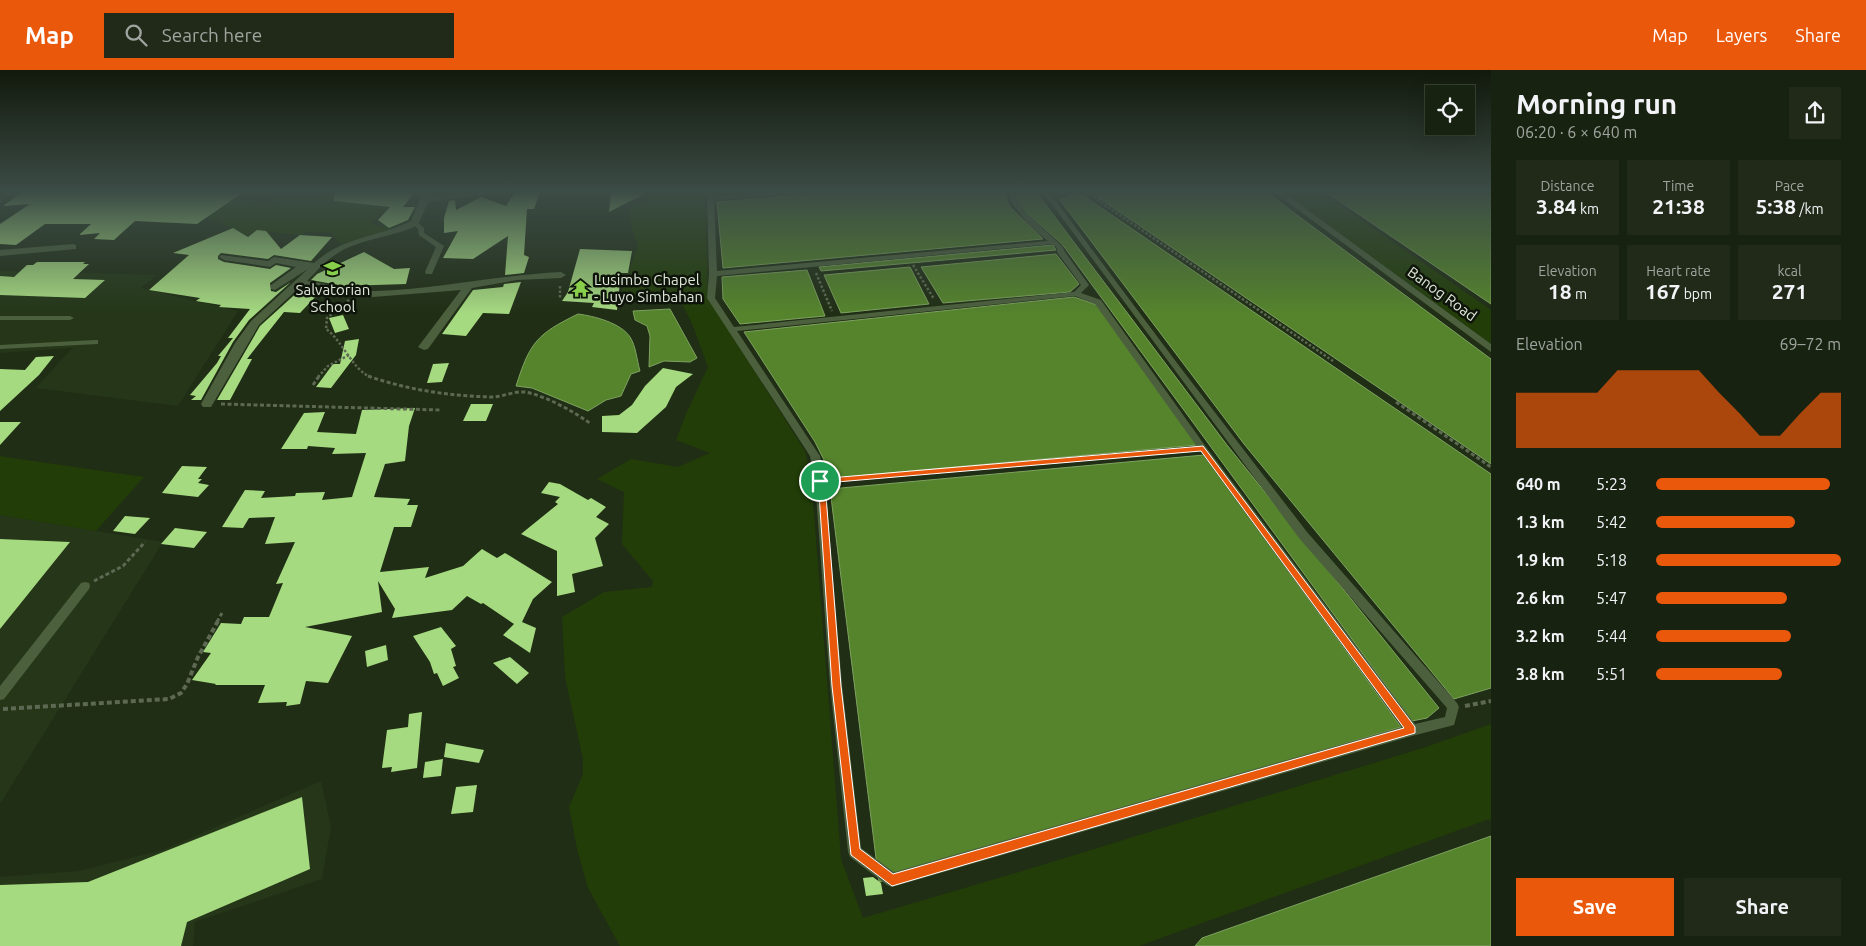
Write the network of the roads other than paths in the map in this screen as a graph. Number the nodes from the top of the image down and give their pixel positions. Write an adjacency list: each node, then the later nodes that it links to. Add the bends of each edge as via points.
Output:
1 (392, 233): 12 (street, via 336,250)
2 (421, 233): 13 (lane, via 440,246)
3 (711, 233): 14 (lane)
4 (1043, 233): 7 (lane)
5 (1076, 233): 30 (lane, via 1303,535 1453,707 1450,721)
6 (1333, 233): 26 (street, Banog Road)
7 (1054, 242): 14 (lane); 19 (lane, via 1085,285)
8 (73, 248): 9 (street)
9 (0, 253)
10 (224, 257): 11 (street)
11 (304, 265): 12 (street); 18 (street)
12 (317, 267): 16 (street)
13 (429, 272)
14 (713, 274): 22 (lane, via 711,298)
15 (561, 275): 17 (street, via 517,277)
16 (300, 283): 17 (street, via 373,294); 27 (street, via 255,323)
17 (469, 286): 25 (street)
18 (275, 287)
19 (1076, 294): 22 (lane); 30 (lane, via 1098,302)
20 (0, 318): 21 (lane)
21 (70, 318)
22 (734, 329): 30 (lane, via 815,456 855,852 892,880)
23 (95, 342): 24 (lane)
24 (0, 347)
25 (424, 347)
26 (1491, 349)
27 (207, 404)
28 (85, 586): 29 (lane)
29 (0, 695)
30 (1412, 730)

